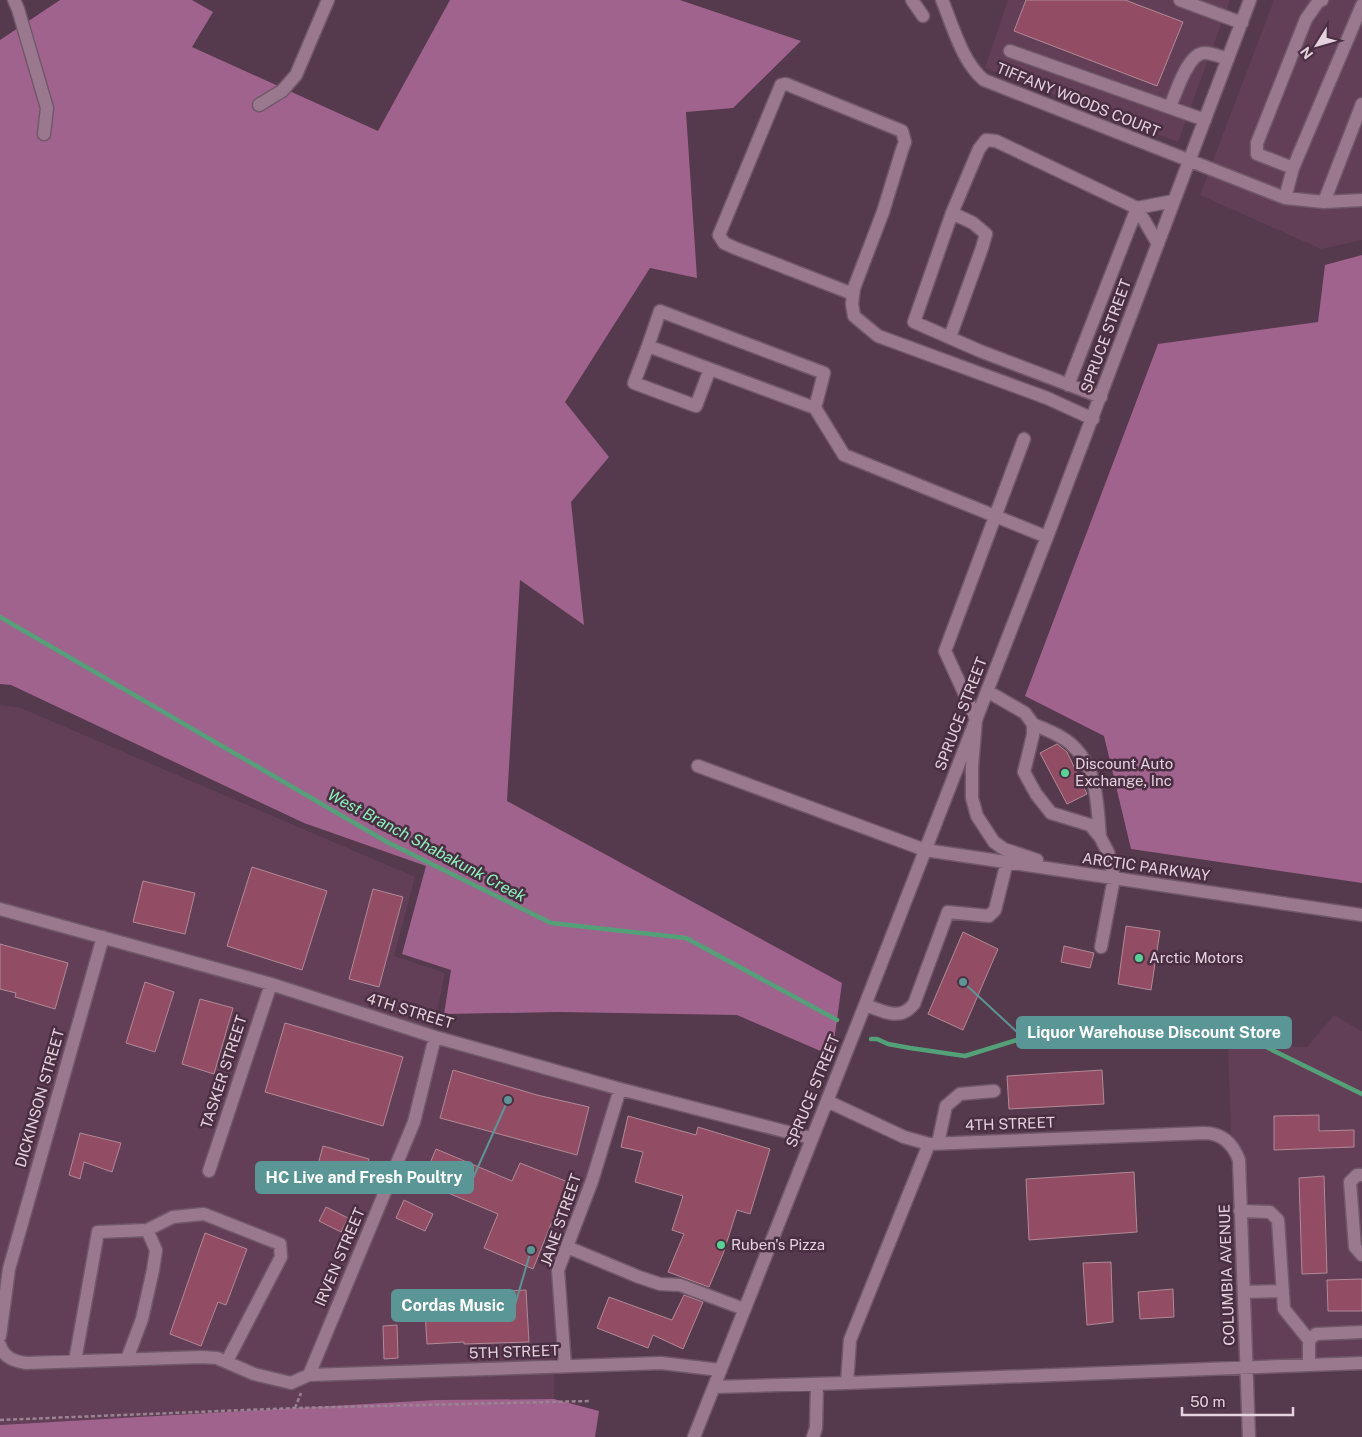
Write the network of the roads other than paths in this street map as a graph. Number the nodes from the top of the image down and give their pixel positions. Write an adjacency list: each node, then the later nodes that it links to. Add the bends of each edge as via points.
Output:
1 (14, 0): 18 (street, via 47,108)
2 (328, 0): 15 (street, via 296,75 282,91)
3 (912, 0): 10 (street)
4 (942, 0): 19 (street, TIFFANY WOODS COURT, via 968,62 984,80)
5 (1180, 0): 8 (street)
6 (1250, 0): 11 (street, SPRUCE STREET)
7 (1322, 0): 20 (street, via 1306,19 1257,143 1257,154)
8 (1209, 5): 11 (street)
9 (1362, 6): 20 (street)
10 (923, 16)
11 (1242, 23): 13 (street, SPRUCE STREET)
12 (1010, 51): 16 (street)
13 (1228, 58): 16 (street, via 1204,52 1195,55); 17 (street, SPRUCE STREET)
14 (1362, 104): 24 (street)
15 (259, 105)
16 (1170, 107): 17 (street)
17 (1205, 120): 19 (street, SPRUCE STREET)
18 (44, 134)
19 (1189, 161): 21 (street, TIFFANY WOODS COURT); 23 (street, SPRUCE STREET)
20 (1293, 168): 21 (street)
21 (1285, 198): 24 (street, TIFFANY WOODS COURT)
22 (1362, 200): 24 (street, TIFFANY WOODS COURT)
23 (1173, 202): 25 (street); 27 (street, SPRUCE STREET)
24 (1324, 202)
25 (1137, 208): 26 (street, via 986,140 979,149); 27 (street); 32 (street)
26 (952, 213): 29 (street, via 973,223 986,234); 29 (street, via 914,322)
27 (1158, 244): 33 (street, SPRUCE STREET)
28 (853, 294): 28 (street, via 902,150 902,131 786,84 781,85 719,235 724,243 735,248); 35 (street, via 854,316 878,336 1047,398)
29 (950, 337): 32 (street)
30 (648, 346): 31 (street); 31 (street, via 634,383 696,406); 34 (street, via 660,311 824,373)
31 (710, 369): 34 (street)
32 (1068, 385): 33 (street)
33 (1101, 397): 35 (street, SPRUCE STREET)
34 (815, 408): 37 (street, via 844,455)
35 (1093, 419): 38 (street, SPRUCE STREET)
36 (1024, 438): 37 (street)
37 (995, 516): 38 (street); 40 (street, via 945,651)
38 (1047, 537): 39 (street, SPRUCE STREET)
39 (987, 691): 40 (street, SPRUCE STREET); 41 (street, via 1024,713)
40 (976, 719): 44 (street, SPRUCE STREET); 46 (street, via 972,798 978,816 994,842 1020,855)
41 (1033, 724): 43 (street, via 1057,734 1082,756 1093,779); 43 (street, via 1024,772 1036,794 1051,813 1090,825)
42 (698, 766): 44 (street, ARCTIC PARKWAY)
43 (1100, 837): 46 (street, via 1108,852)
44 (925, 850): 45 (street, ARCTIC PARKWAY); 52 (street, SPRUCE STREET)
45 (1007, 862): 46 (street, ARCTIC PARKWAY); 52 (street, via 995,910 989,916 948,912 914,1004 907,1012 896,1015)
46 (1114, 878): 48 (street, ARCTIC PARKWAY); 50 (street)
47 (0, 909): 49 (street, 4TH STREET)
48 (1362, 915)
49 (103, 937): 51 (street, 4TH STREET); 70 (street, DICKINSON STREET, via 9,1269)
50 (1101, 947)
51 (271, 984): 53 (street, 4TH STREET); 60 (street, TASKER STREET)
52 (865, 1005): 56 (street, SPRUCE STREET)
53 (435, 1037): 54 (street, 4TH STREET); 81 (street, IRVEN STREET, via 414,1122)
54 (620, 1089): 58 (street, 4TH STREET); 64 (street, JANE STREET, via 592,1181)
55 (994, 1091): 59 (street, via 960,1094 946,1106)
56 (827, 1101): 58 (street, SPRUCE STREET); 59 (street, 4TH STREET, via 904,1138)
57 (1204, 1133): 59 (street, 4TH STREET); 62 (street, COLUMBIA AVENUE, via 1219,1136 1235,1150 1239,1160)
58 (811, 1138): 68 (street, SPRUCE STREET)
59 (933, 1143): 82 (street, via 850,1340)
60 (209, 1171)
61 (1362, 1175): 65 (street, via 1357,1175 1350,1182 1355,1247)
62 (1240, 1211): 66 (street, via 1270,1212 1278,1220); 67 (street, COLUMBIA AVENUE)
63 (147, 1230): 73 (street, via 156,1250 153,1270 142,1319); 74 (street, via 98,1232); 75 (street, via 173,1217 204,1214 280,1244 281,1257)
64 (567, 1247): 68 (street, via 639,1277 660,1284 680,1285); 78 (street, JANE STREET, via 558,1270)
65 (1362, 1255)
66 (1283, 1291): 67 (street); 71 (street, via 1284,1308)
67 (1244, 1292): 79 (street, COLUMBIA AVENUE)
68 (744, 1309): 80 (street, SPRUCE STREET)
69 (1362, 1332): 71 (street, via 1316,1334)
70 (0, 1336)
71 (1309, 1340): 77 (street)
72 (0, 1345): 74 (street, 5TH STREET, via 14,1361)
73 (127, 1359): 74 (street, 5TH STREET); 75 (street, 5TH STREET, via 202,1357)
74 (75, 1361)
75 (227, 1361): 81 (street, 5TH STREET, via 254,1374 291,1383)
76 (1362, 1363): 77 (street)
77 (1309, 1365): 79 (street)
78 (565, 1366): 80 (street, 5TH STREET, via 661,1362); 81 (street, 5TH STREET)
79 (1246, 1367): 82 (street); 87 (street, COLUMBIA AVENUE)
80 (720, 1370): 84 (street, SPRUCE STREET)
81 (309, 1375)
82 (847, 1383): 83 (street)
83 (817, 1384): 84 (street); 86 (street)
84 (714, 1387): 85 (street, SPRUCE STREET)
85 (694, 1437)
86 (813, 1437)
87 (1249, 1437)

